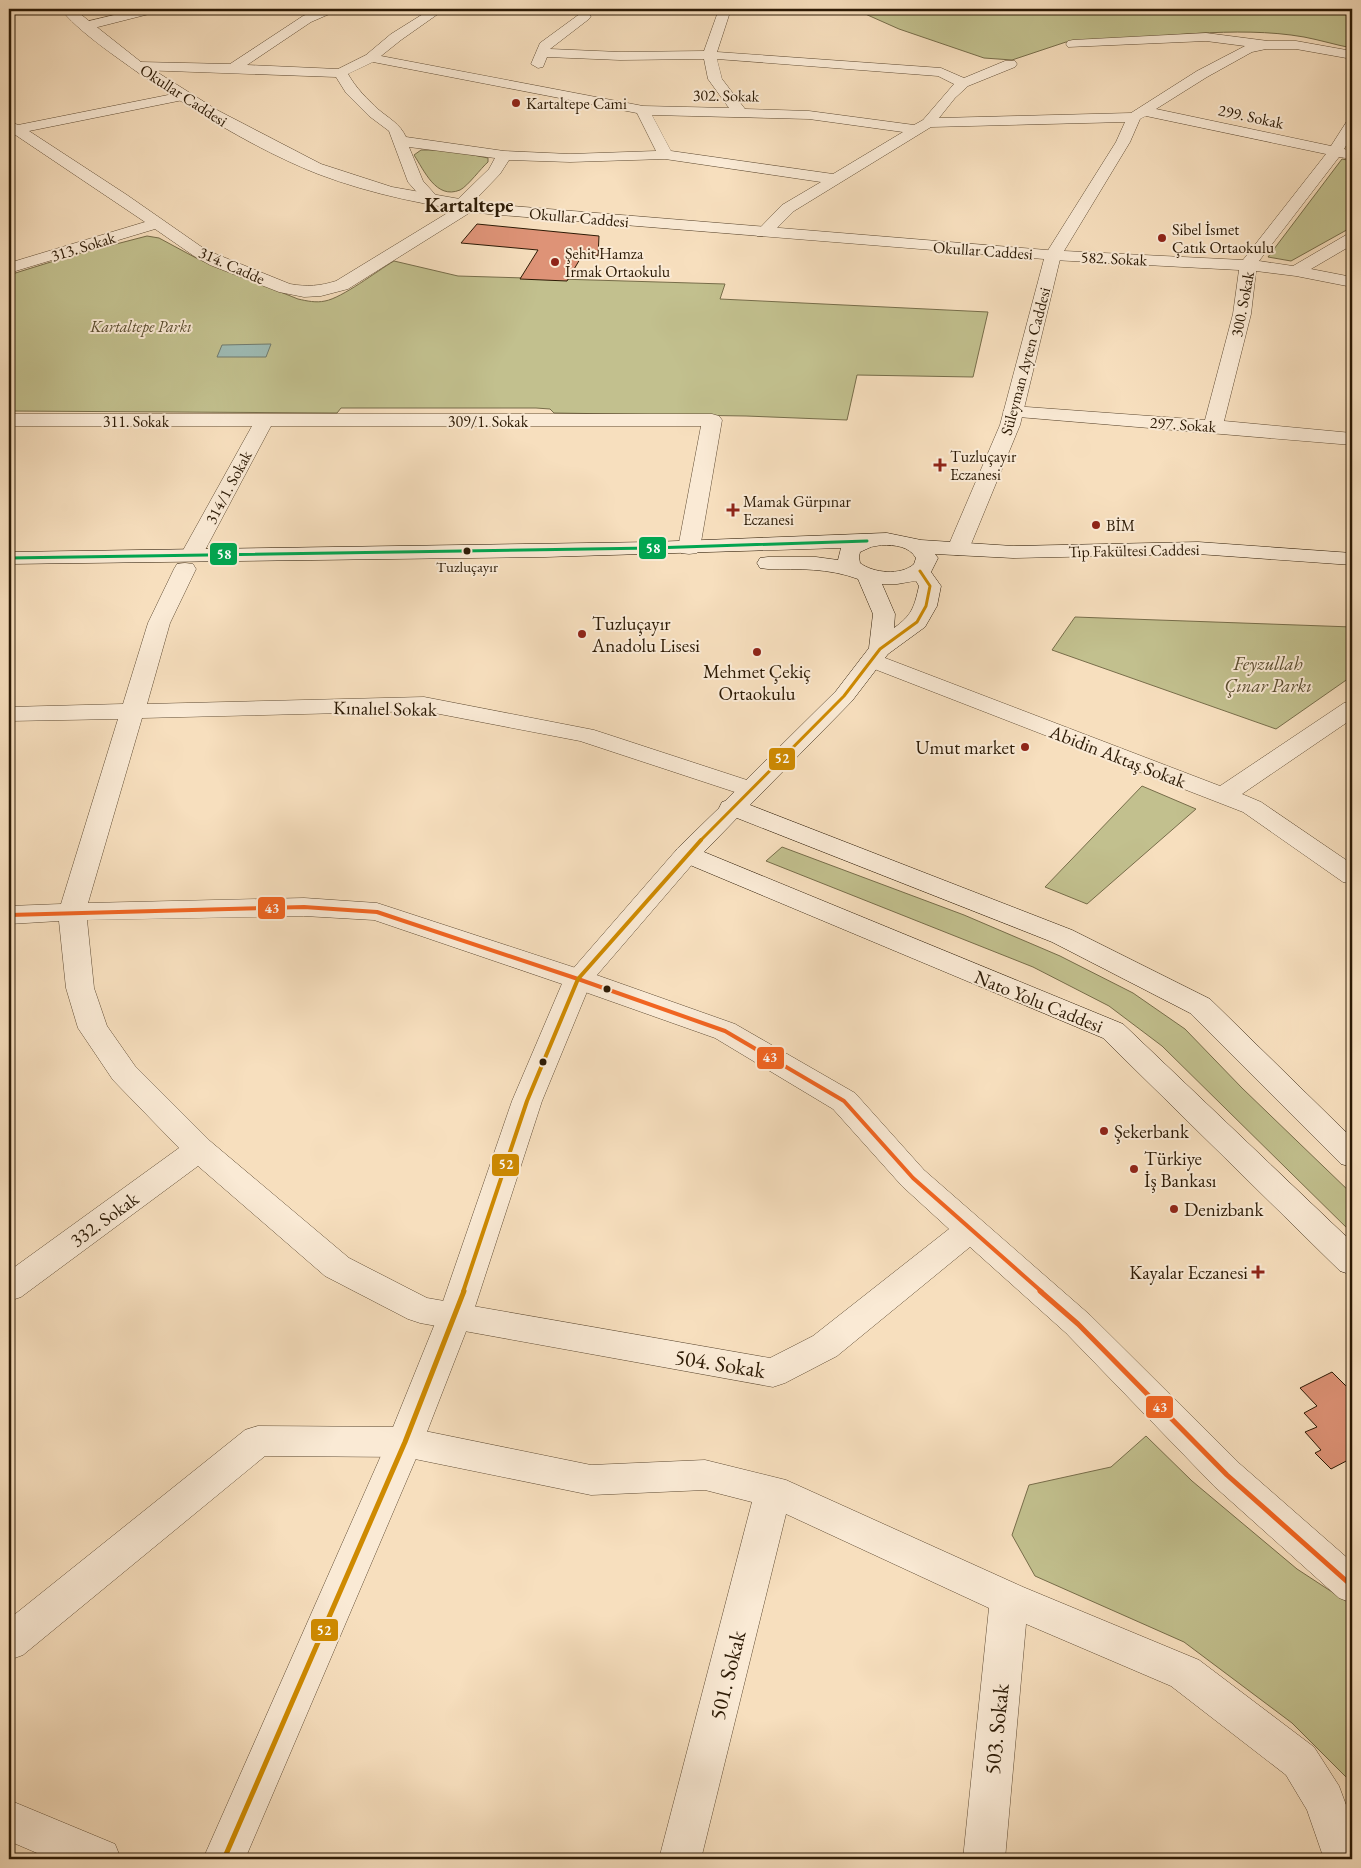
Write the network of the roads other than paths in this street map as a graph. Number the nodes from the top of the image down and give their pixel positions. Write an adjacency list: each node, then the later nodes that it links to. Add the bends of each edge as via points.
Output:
1 (67, 9): 7 (street, Okullar Caddesi)
2 (153, 9): 7 (street)
3 (330, 9): 16 (street, via 307,19)
4 (439, 9): 13 (street)
5 (725, 9): 11 (street)
6 (584, 16): 10 (street, via 544,46)
7 (86, 26): 15 (street, Okullar Caddesi)
8 (1073, 44): 9 (street, via 1206,37)
9 (1266, 45): 12 (street, via 1296,45); 23 (street, via 1248,49)
10 (542, 53): 11 (street); 19 (street, via 536,67)
11 (710, 55): 18 (street, via 941,72); 22 (street, via 710,67 717,86)
12 (1352, 55)
13 (371, 58): 17 (street); 19 (street, 302. Sokak)
14 (1010, 64): 18 (street)
15 (140, 66): 16 (street); 20 (street, Okullar Caddesi)
16 (233, 68): 17 (street)
17 (340, 73): 27 (street, via 351,90 395,129)
18 (963, 83): 25 (street)
19 (535, 90): 21 (street, 302. Sokak)
20 (183, 96): 26 (street); 32 (street, Okullar Caddesi, via 222,121 332,174)
21 (643, 110): 22 (street, 302. Sokak); 29 (street)
22 (740, 113): 25 (street, 302. Sokak, via 809,115)
23 (1139, 114): 25 (street, 302. Sokak); 28 (street, 299. Sokak); 37 (street, Süleyman Ayten Caddesi)
24 (1352, 124): 28 (street, 300. Sokak)
25 (923, 126): 31 (street)
26 (11, 129): 34 (street, 314. Cadde)
27 (400, 141): 30 (street); 32 (street, via 416,182)
28 (1344, 153): 38 (street, 300. Sokak)
29 (665, 154): 30 (street, via 570,158); 31 (street)
30 (504, 155): 33 (street, 314. Cadde, via 495,171)
31 (834, 179): 35 (street, via 788,208)
32 (434, 202): 33 (street, Okullar Caddesi)
33 (464, 206): 34 (street, 314. Cadde, via 342,285 304,292 216,261); 35 (street, Okullar Caddesi)
34 (157, 223): 39 (street, 313. Sokak)
35 (763, 233): 37 (street, Okullar Caddesi)
36 (1352, 238): 40 (street)
37 (1053, 255): 38 (street, 582. Sokak); 42 (street, Süleyman Ayten Caddesi)
38 (1248, 265): 40 (street, 582. Sokak); 45 (street, 300. Sokak, via 1242,314)
39 (9, 268)
40 (1296, 271): 41 (street, 582. Sokak)
41 (1352, 282)
42 (1013, 412): 45 (street, 297. Sokak); 50 (street, Süleyman Ayten Caddesi)
43 (9, 420): 44 (street, 311. Sokak)
44 (264, 421): 49 (street, 309/1. Sokak, via 712,420); 53 (street, 314/1. Sokak)
45 (1213, 426): 46 (street, 297. Sokak)
46 (1352, 439)
47 (868, 541): 48 (street, Tıp Fakültesi Caddesi, via 898,540); 49 (street); 55 (street, via 850,552 849,562)
48 (916, 546): 50 (street, Tıp Fakültesi Caddesi); 54 (street, via 927,558 925,567)
49 (689, 548): 53 (street, via 259,554)
50 (958, 549): 52 (street, Tıp Fakültesi Caddesi, via 1012,552 1198,548)
51 (9, 558): 53 (street)
52 (1352, 559)
53 (189, 561): 55 (street, via 816,563); 56 (street); 59 (street, 314/1. Sokak, via 159,623)
54 (920, 571): 55 (street, via 894,578); 57 (street, via 930,586 926,606 918,622)
55 (861, 572): 57 (street, via 884,614)
56 (9, 574)
57 (876, 654): 61 (street, Abidin Aktaş Sokak); 62 (street, via 844,696)
58 (1352, 708): 61 (street)
59 (131, 713): 60 (street, Kınalıel Sokak); 62 (street, Kınalıel Sokak, via 424,704 585,735); 65 (street, 314/1. Sokak)
60 (9, 714)
61 (1222, 796): 64 (street, Abidin Aktaş Sokak, via 1252,807)
62 (740, 798): 63 (street); 69 (street, via 1062,936 1200,1006)
63 (686, 854): 67 (street); 71 (street, Nato Yolu Caddesi, via 1113,1031)
64 (1352, 876)
65 (72, 912): 66 (street); 67 (street, via 304,907 377,912); 68 (street, 504. Sokak, via 80,988 94,1028 124,1073)
66 (10, 916)
67 (578, 979): 70 (street, via 725,1031 844,1101 913,1178); 73 (street, via 527,1101)
68 (199, 1149): 72 (street, 332. Sokak); 73 (street, 504. Sokak, via 337,1267 420,1310)
69 (1352, 1156)
70 (970, 1229): 73 (street, 504. Sokak, via 825,1346 773,1373); 76 (street, via 1078,1324 1227,1475)
71 (1352, 1262)
72 (9, 1288)
73 (455, 1316): 74 (street)
74 (405, 1442): 75 (street, via 591,1480 705,1475); 78 (street, via 258,1441); 81 (street)
75 (774, 1490): 77 (street); 82 (street, 501. Sokak)
76 (1352, 1586)
77 (1009, 1599): 83 (street, 503. Sokak); 84 (street, via 1185,1673 1300,1761 1324,1800)
78 (9, 1642)
79 (9, 1820): 80 (street)
80 (100, 1859)
81 (224, 1859)
82 (680, 1859)
83 (984, 1859)
84 (1345, 1859)

